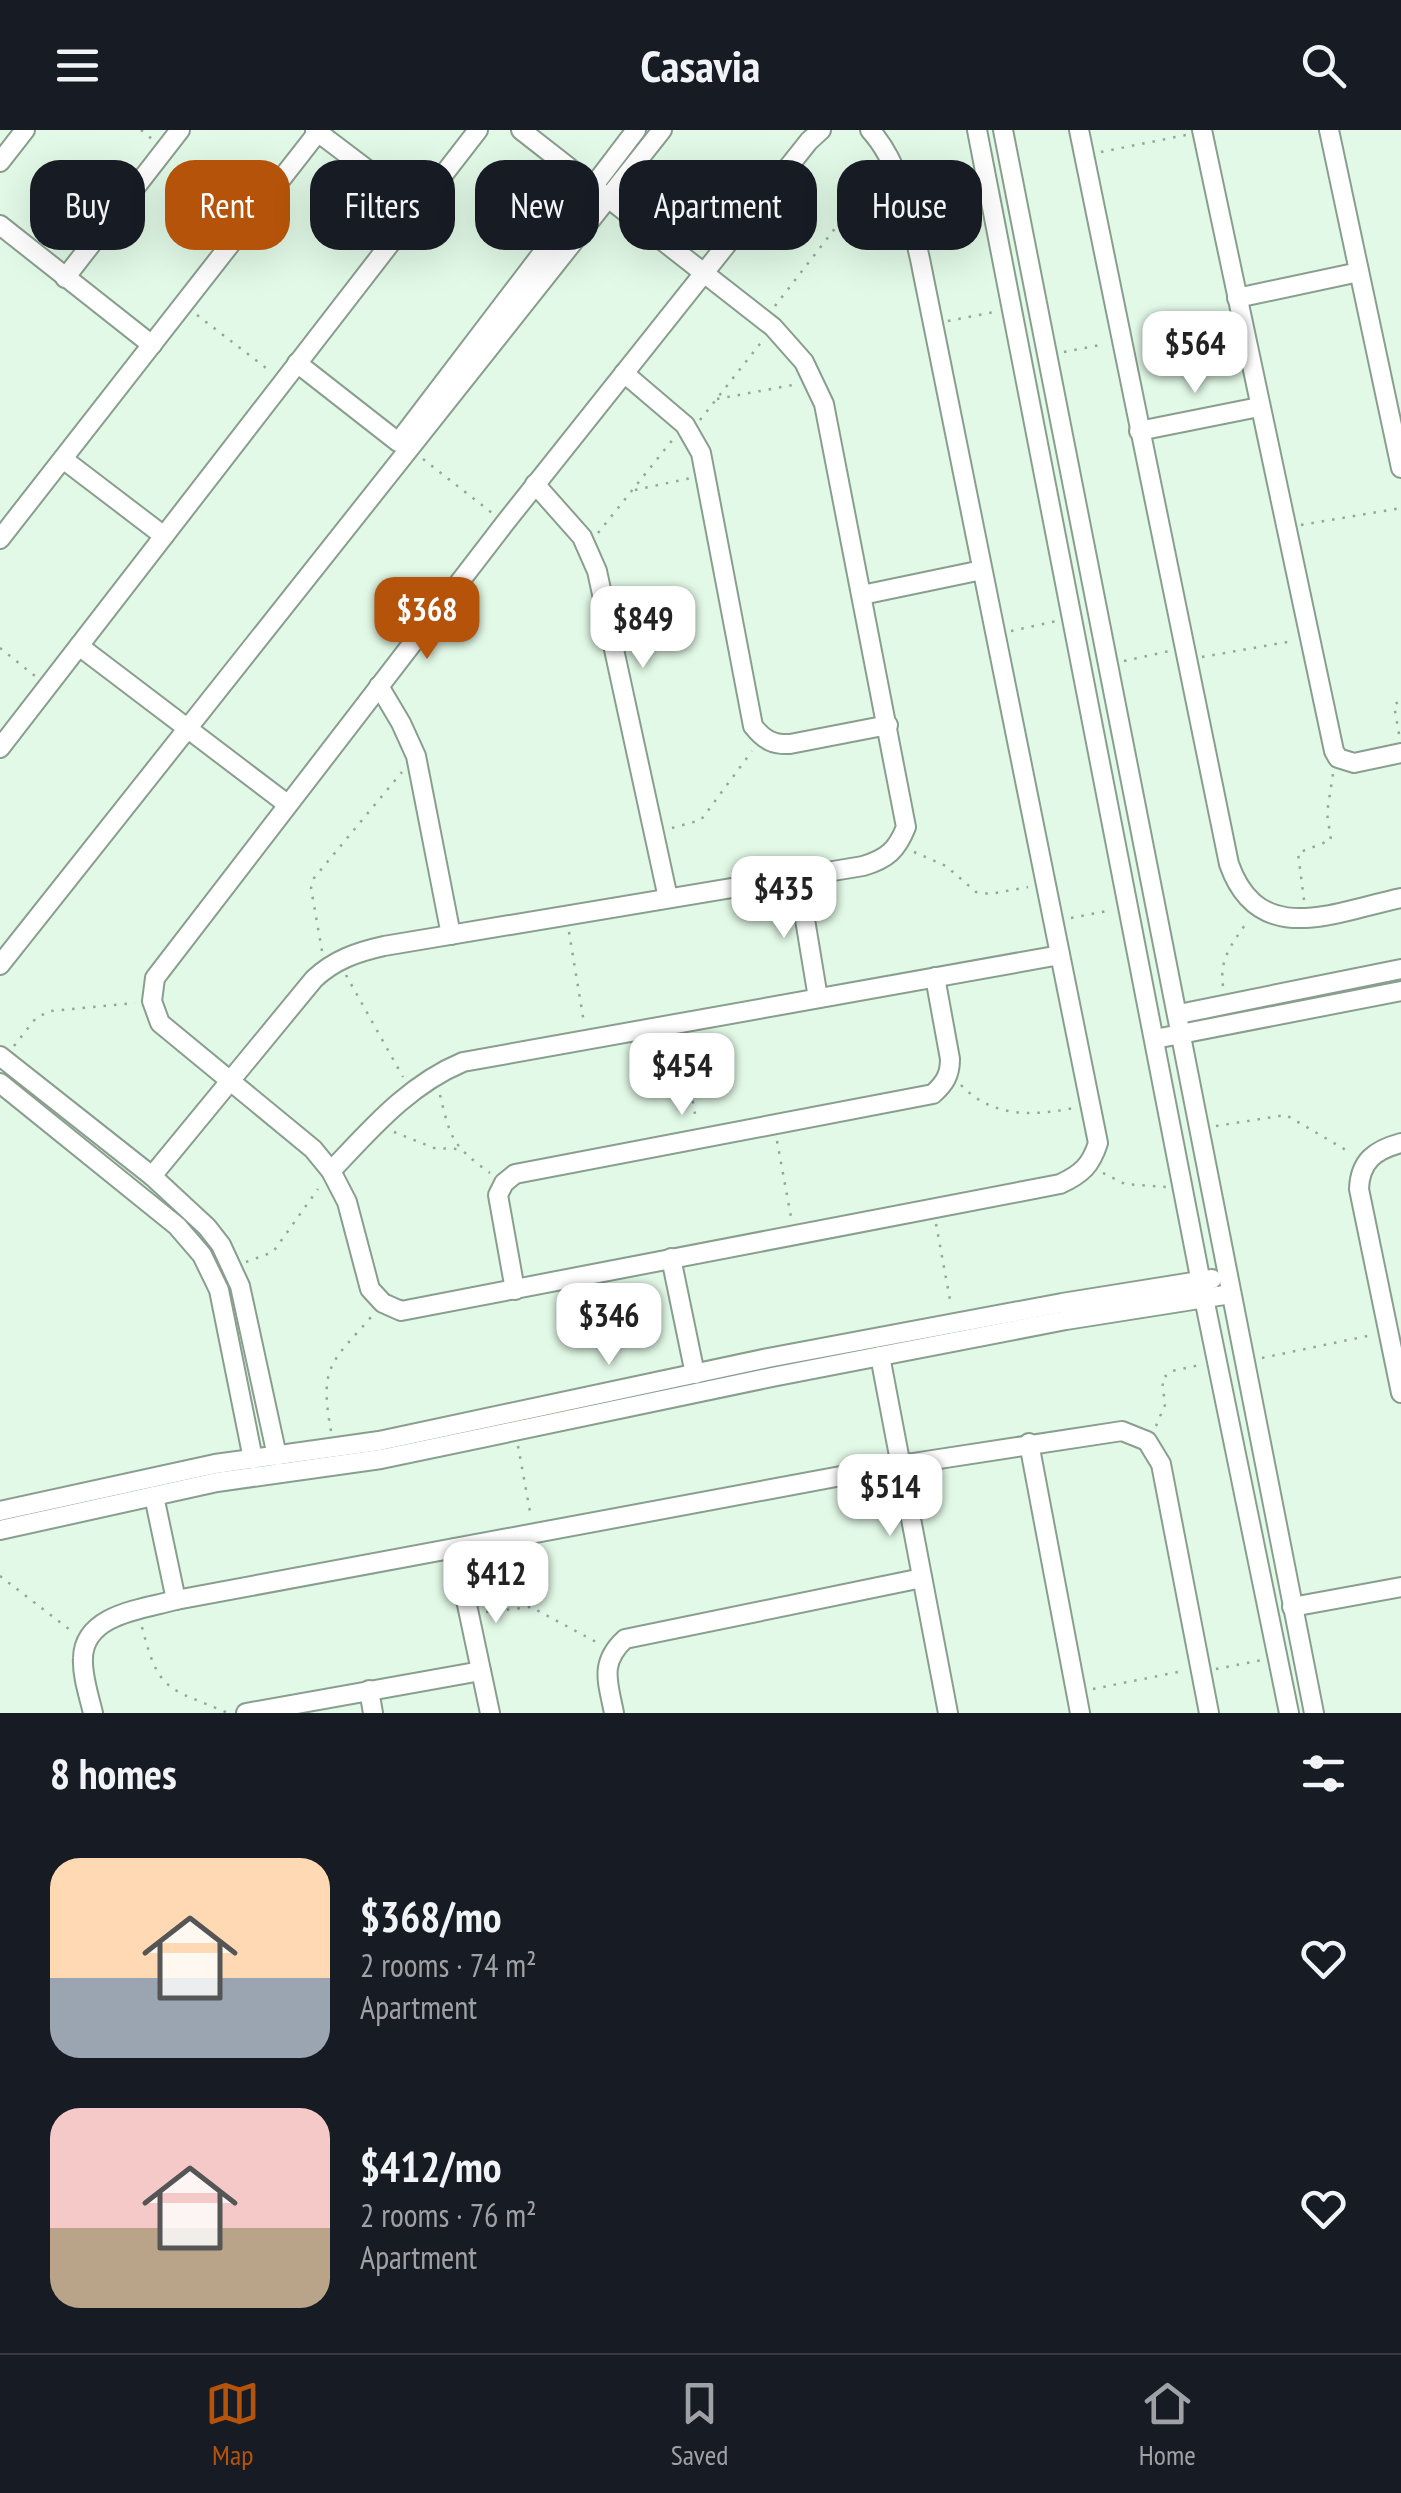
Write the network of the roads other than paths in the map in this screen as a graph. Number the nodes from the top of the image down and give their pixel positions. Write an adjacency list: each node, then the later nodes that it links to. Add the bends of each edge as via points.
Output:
1 (26, 130): 18 (street)
2 (180, 130): 27 (street)
3 (478, 130): 16 (street)
4 (521, 130): 17 (street)
5 (636, 130): 19 (street)
6 (662, 130): 21 (street)
7 (821, 130): 25 (street)
8 (870, 130): 41 (street, via 907,204)
9 (977, 130): 51 (street)
10 (1003, 130): 50 (street)
11 (1080, 130): 34 (street)
12 (1329, 130): 26 (street)
13 (316, 131): 15 (street); 29 (street)
14 (1202, 131): 28 (street)
15 (354, 160)
16 (455, 160)
17 (561, 160)
18 (0, 162)
19 (599, 176)
20 (599, 189): 21 (street)
21 (609, 197): 25 (street); 35 (street)
22 (0, 225): 27 (street)
23 (385, 250): 30 (street)
24 (545, 250): 35 (street)
25 (705, 272): 31 (street); 42 (street, via 769,323 814,381)
26 (1359, 272): 28 (street); 32 (street)
27 (66, 278): 29 (street)
28 (1237, 298): 33 (street)
29 (152, 344): 36 (street)
30 (297, 363): 35 (street); 39 (street)
31 (624, 373): 38 (street); 46 (street, via 688,428 701,453 754,726 762,738 790,744)
32 (1392, 386): 37 (street)
33 (1260, 407): 34 (street); 48 (street, via 1330,740 1338,758 1354,763)
34 (1140, 431): 54 (street, via 1238,889 1256,908 1280,918)
35 (403, 444): 45 (street)
36 (63, 458): 39 (street); 40 (street)
37 (1401, 468)
38 (535, 484): 44 (street); 53 (street, via 588,546 598,571)
39 (164, 536): 43 (street)
40 (0, 540)
41 (982, 570): 42 (street); 57 (street)
42 (862, 595): 46 (street)
43 (79, 646): 45 (street); 47 (street)
44 (378, 686): 49 (street); 55 (street, via 416,756)
45 (182, 724): 49 (street); 56 (street); 58 (street)
46 (888, 724): 52 (street, via 906,827 899,846 883,860)
47 (0, 748)
48 (1401, 754)
49 (287, 804): 67 (street, via 155,978 152,1001 160,1023)
50 (1148, 869): 51 (street); 63 (street)
51 (1122, 874): 65 (street)
52 (798, 876): 53 (street); 62 (street)
53 (668, 898): 55 (street)
54 (1401, 898)
55 (451, 935): 67 (street, via 360,951 332,964)
56 (0, 946)
57 (1060, 955): 60 (street); 74 (street, via 1098,1143 1080,1175)
58 (0, 965)
59 (1401, 968): 63 (street)
60 (935, 978): 62 (street); 76 (street, via 950,1073 933,1094 514,1174 504,1182 498,1208)
61 (1401, 990): 64 (street)
62 (818, 998): 72 (street, via 463,1062 411,1091)
63 (1179, 1014): 64 (street)
64 (1182, 1033): 65 (street); 75 (street)
65 (1155, 1039): 77 (street)
66 (2, 1058): 69 (street)
67 (230, 1080): 72 (street, via 293,1130); 73 (street)
68 (0, 1083): 70 (street)
69 (49, 1094): 70 (street); 73 (street)
70 (36, 1111): 84 (street, via 177,1226 202,1255 219,1290)
71 (1401, 1143): 81 (street, via 1376,1152 1359,1174)
72 (330, 1171): 76 (street, via 347,1202 370,1289 383,1304 421,1310)
73 (152, 1176): 83 (street, via 207,1227 232,1265)
74 (671, 1258): 76 (street); 80 (street)
75 (1230, 1285): 77 (street); 94 (street)
76 (515, 1290)
77 (1202, 1290): 78 (street); 79 (street, via 955,1324); 105 (street)
78 (880, 1356): 79 (street); 85 (street)
79 (770, 1368): 80 (street); 86 (street, via 381,1459)
80 (695, 1374): 83 (street)
81 (1401, 1394)
82 (1029, 1443): 85 (street); 103 (street); 104 (street, via 1122,1431 1148,1441 1162,1464)
83 (277, 1456): 84 (street)
84 (253, 1459): 86 (street)
85 (900, 1465): 90 (street); 91 (street)
86 (216, 1474): 87 (street); 88 (street)
87 (154, 1496): 89 (street); 93 (street)
88 (0, 1511)
89 (0, 1530)
90 (455, 1548): 93 (street); 95 (street)
91 (922, 1578): 101 (street, via 625,1639 606,1666); 102 (street)
92 (1401, 1587): 94 (street)
93 (176, 1600): 97 (street, via 106,1620 94,1630 84,1669)
94 (1292, 1607): 106 (street)
95 (481, 1670): 96 (street); 100 (street)
96 (369, 1690): 98 (street); 99 (street)
97 (93, 1713)
98 (246, 1713)
99 (373, 1713)
100 (490, 1713)
101 (614, 1713)
102 (948, 1713)
103 (1080, 1713)
104 (1210, 1713)
105 (1290, 1713)
106 (1314, 1713)

